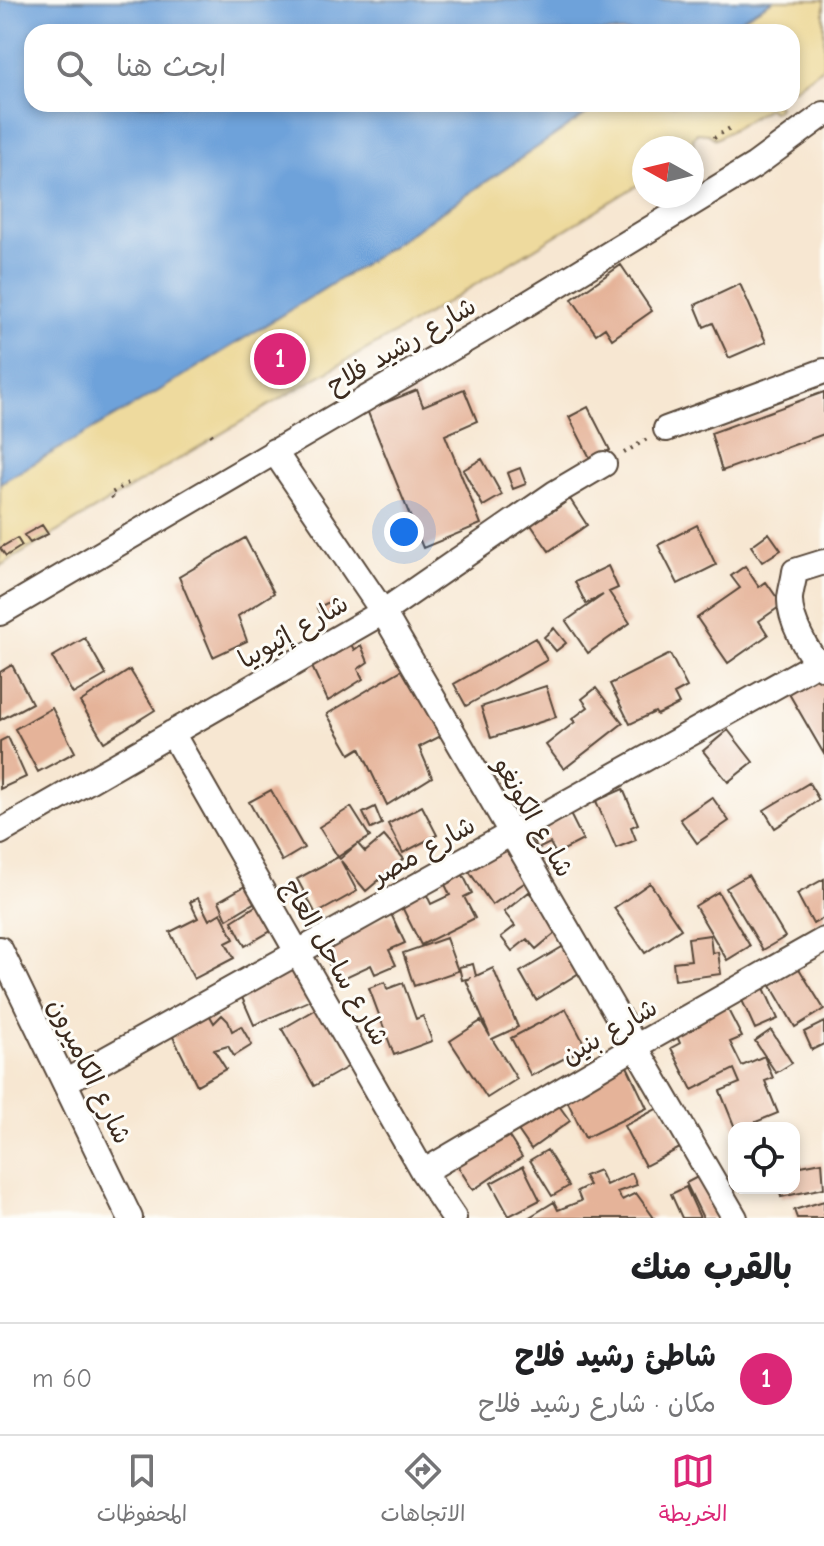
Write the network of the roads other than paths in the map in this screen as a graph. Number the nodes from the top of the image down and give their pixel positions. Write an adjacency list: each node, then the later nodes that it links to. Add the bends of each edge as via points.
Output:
1 (824, 114): 4 (street, شارع رشيد فلاح, via 717,189)
2 (824, 371): 3 (street)
3 (666, 429)
4 (274, 451): 7 (street, شارع الكونغو); 8 (street, شارع رشيد فلاح)
5 (604, 464): 7 (street, شارع إثيوبيا)
6 (824, 562): 9 (street, via 795,571 790,599 795,624)
7 (383, 612): 10 (street, شارع إثيوبيا); 12 (street, شارع الكونغو)
8 (0, 613)
9 (816, 668): 12 (street, شارع مصر)
10 (172, 733): 11 (street, شارع إثيوبيا); 15 (street, شارع ساحل العاج)
11 (0, 832)
12 (511, 833): 15 (street, شارع مصر); 17 (street, شارع الكونغو)
13 (824, 940): 17 (street, شارع بنين)
14 (0, 949): 16 (street, شارع الكاميرون)
15 (298, 951): 18 (street, شارع مصر); 19 (street, شارع ساحل العاج)
16 (9, 991): 18 (street, شارع الكاميرون)
17 (635, 1047): 19 (street, شارع بنين); 22 (street, شارع الكونغو)
18 (65, 1082): 20 (street, شارع الكاميرون)
19 (423, 1172): 21 (street, شارع ساحل العاج)
20 (130, 1218)
21 (454, 1218)
22 (735, 1218)

